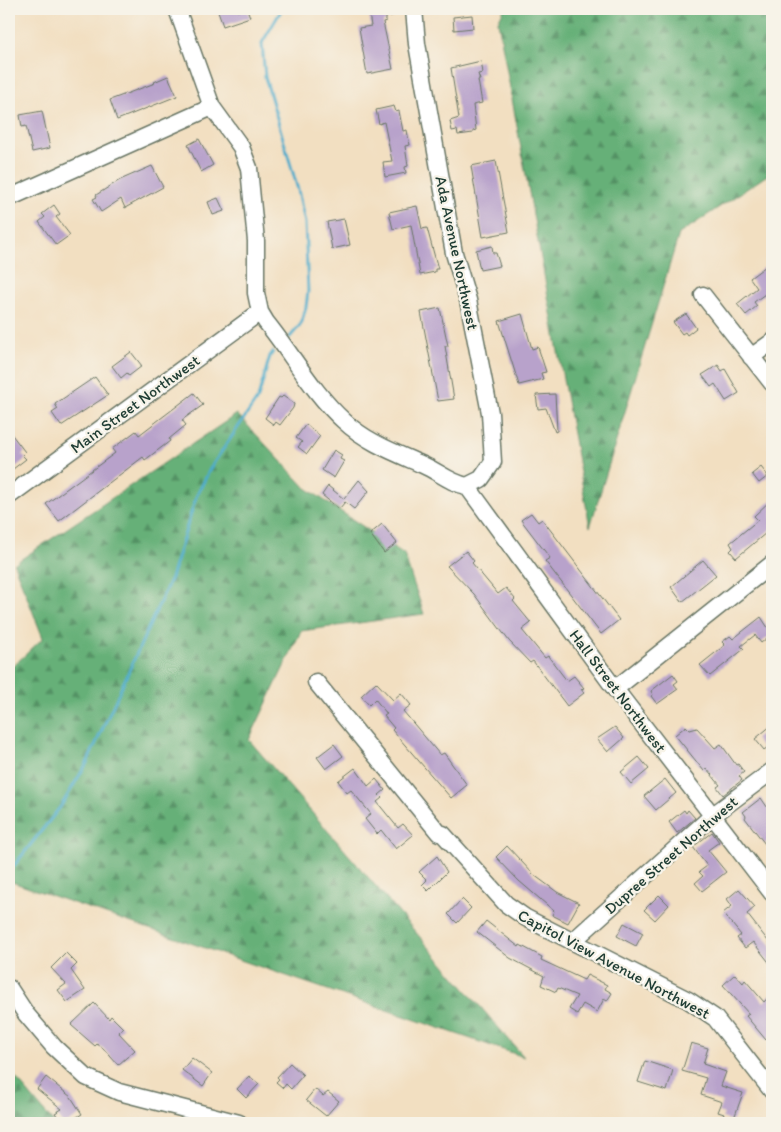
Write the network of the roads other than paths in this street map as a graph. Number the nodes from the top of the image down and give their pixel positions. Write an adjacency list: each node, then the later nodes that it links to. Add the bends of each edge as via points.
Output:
1 (177, 9): 3 (street)
2 (414, 9): 10 (street, Ada Avenue Northwest, via 454,253 468,300 490,412 493,462 481,478)
3 (212, 107): 4 (street); 6 (street, via 241,147 249,168 256,241 256,293)
4 (9, 198)
5 (703, 295): 8 (street)
6 (260, 312): 10 (street, via 328,405 345,422 374,443 428,467 455,484); 11 (street, Main Street Northwest)
7 (772, 342): 8 (street)
8 (752, 357): 9 (street)
9 (772, 383)
10 (467, 486): 14 (street, Hall Street Northwest)
11 (9, 496)
12 (772, 564): 14 (street)
13 (316, 682): 18 (street, Capitol View Avenue Northwest, via 439,833 506,904)
14 (615, 689): 16 (street, Hall Street Northwest)
15 (772, 771): 16 (street, Dupree Street Northwest)
16 (712, 816): 17 (street, Hall Street Northwest); 18 (street, Dupree Street Northwest)
17 (772, 893)
18 (572, 942): 20 (street, Capitol View Avenue Northwest, via 688,1000 715,1018)
19 (9, 988): 21 (street, via 54,1047 86,1077 119,1092)
20 (772, 1091)
21 (239, 1123)

